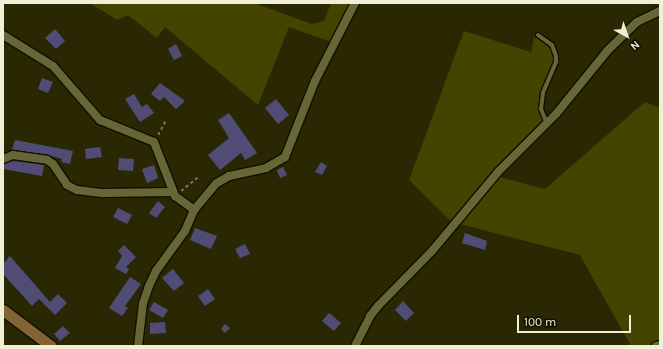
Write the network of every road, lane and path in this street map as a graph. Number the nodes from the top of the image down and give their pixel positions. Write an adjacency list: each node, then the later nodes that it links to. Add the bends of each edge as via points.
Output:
1 (355, 3): 11 (street, via 315,81 285,157 266,168 229,176 217,183)
2 (660, 11): 6 (street, via 647,15 623,33)
3 (3, 35): 7 (street, via 53,66 100,120)
4 (538, 35): 6 (lane, via 552,45 556,56 543,93 541,110)
5 (166, 120): 7 (path)
6 (547, 124): 16 (street, via 498,172 432,251 379,305 370,316)
7 (154, 142): 10 (street)
8 (3, 159): 10 (street, via 14,155 47,160 53,164 67,185 77,190 102,194)
9 (197, 178): 10 (path)
10 (174, 194): 11 (street)
11 (194, 210): 15 (street, via 185,231 148,286 143,303)
12 (3, 310): 14 (street)
13 (660, 345): 17 (street)
14 (51, 346)
15 (138, 346)
16 (355, 346)
17 (656, 346)

